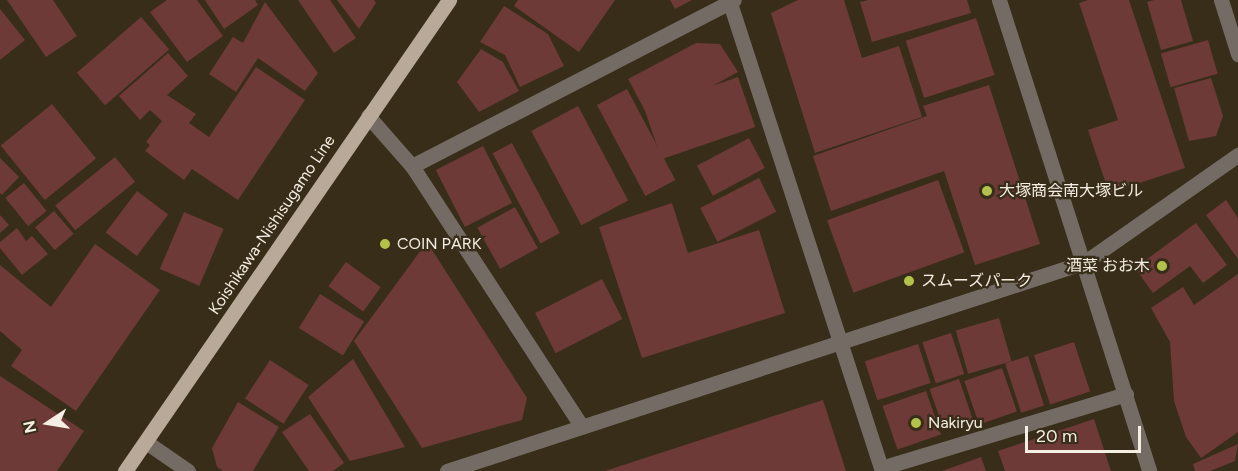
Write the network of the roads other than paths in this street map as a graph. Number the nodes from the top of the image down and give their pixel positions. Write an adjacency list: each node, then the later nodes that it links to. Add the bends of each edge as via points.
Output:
1 (448, 0): 6 (main road, Koishikawa-Nishisugamo Line)
2 (999, 0): 9 (street)
3 (1221, 0): 5 (street)
4 (731, 1): 8 (street); 10 (street)
5 (1238, 54)
6 (368, 116): 8 (street); 13 (main road, Koishikawa-Nishisugamo Line)
7 (1238, 155): 9 (street)
8 (412, 166): 12 (street)
9 (1085, 262): 10 (street); 11 (street)
10 (841, 342): 12 (street); 14 (street)
11 (1126, 394): 14 (street); 18 (street)
12 (582, 427): 17 (street)
13 (146, 442): 15 (main road, Koishikawa-Nishisugamo Line); 16 (street)
14 (881, 470)
15 (125, 471)
16 (188, 471)
17 (447, 471)
18 (1149, 471)

